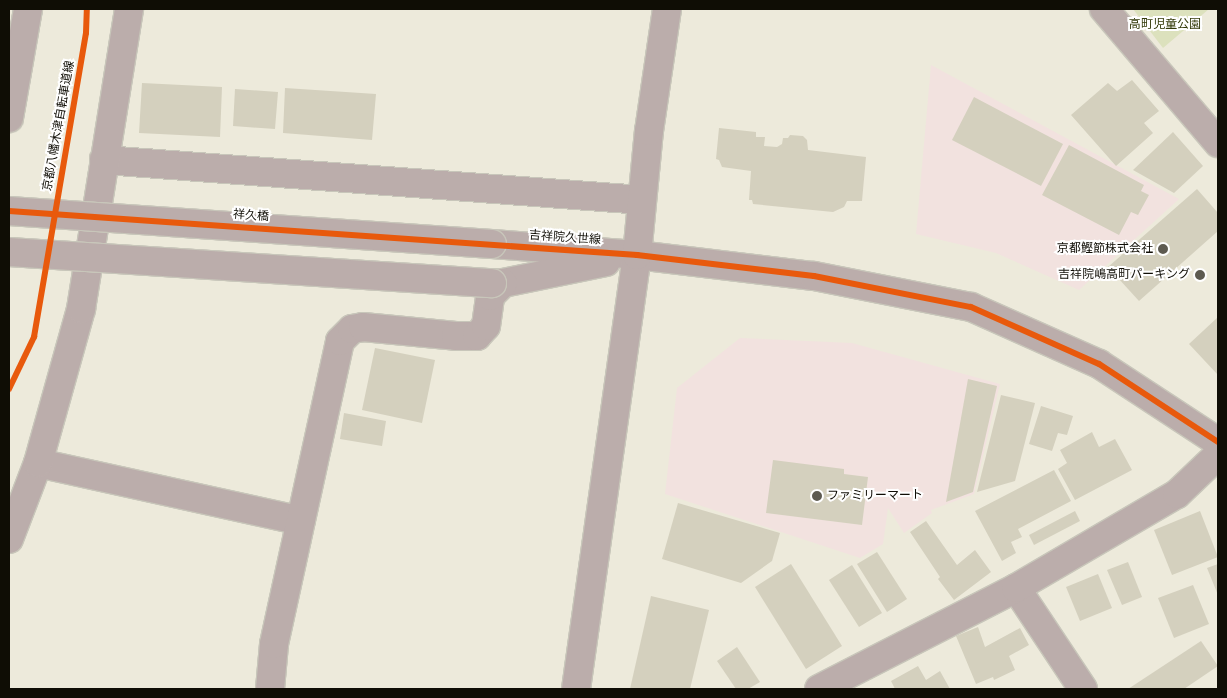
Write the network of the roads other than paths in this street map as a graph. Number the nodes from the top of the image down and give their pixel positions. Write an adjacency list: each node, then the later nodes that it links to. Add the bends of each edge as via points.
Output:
1 (28, 9): 5 (street)
2 (129, 9): 7 (street)
3 (667, 9): 8 (street)
4 (1104, 9): 6 (street)
5 (9, 118)
6 (1218, 142)
7 (104, 160): 8 (street); 16 (street, via 81,310)
8 (642, 200): 12 (street)
9 (9, 211): 10 (street, 祥久橋, bridge)
10 (492, 244): 12 (street, 吉祥院久世線)
11 (9, 252): 13 (street, bridge)
12 (637, 255): 13 (street, 吉祥院久世線); 14 (street, via 814,276 971,307 1099,364); 21 (street)
13 (497, 283): 17 (street, via 490,296 486,326 477,336 363,327 352,330 340,341)
14 (1218, 442)
15 (1218, 455): 19 (street, via 1177,494)
16 (38, 463): 17 (street); 18 (street)
17 (301, 521): 20 (street, via 274,644)
18 (9, 539)
19 (1016, 588): 22 (street); 23 (street)
20 (270, 689)
21 (576, 689)
22 (820, 689)
23 (1084, 689)

